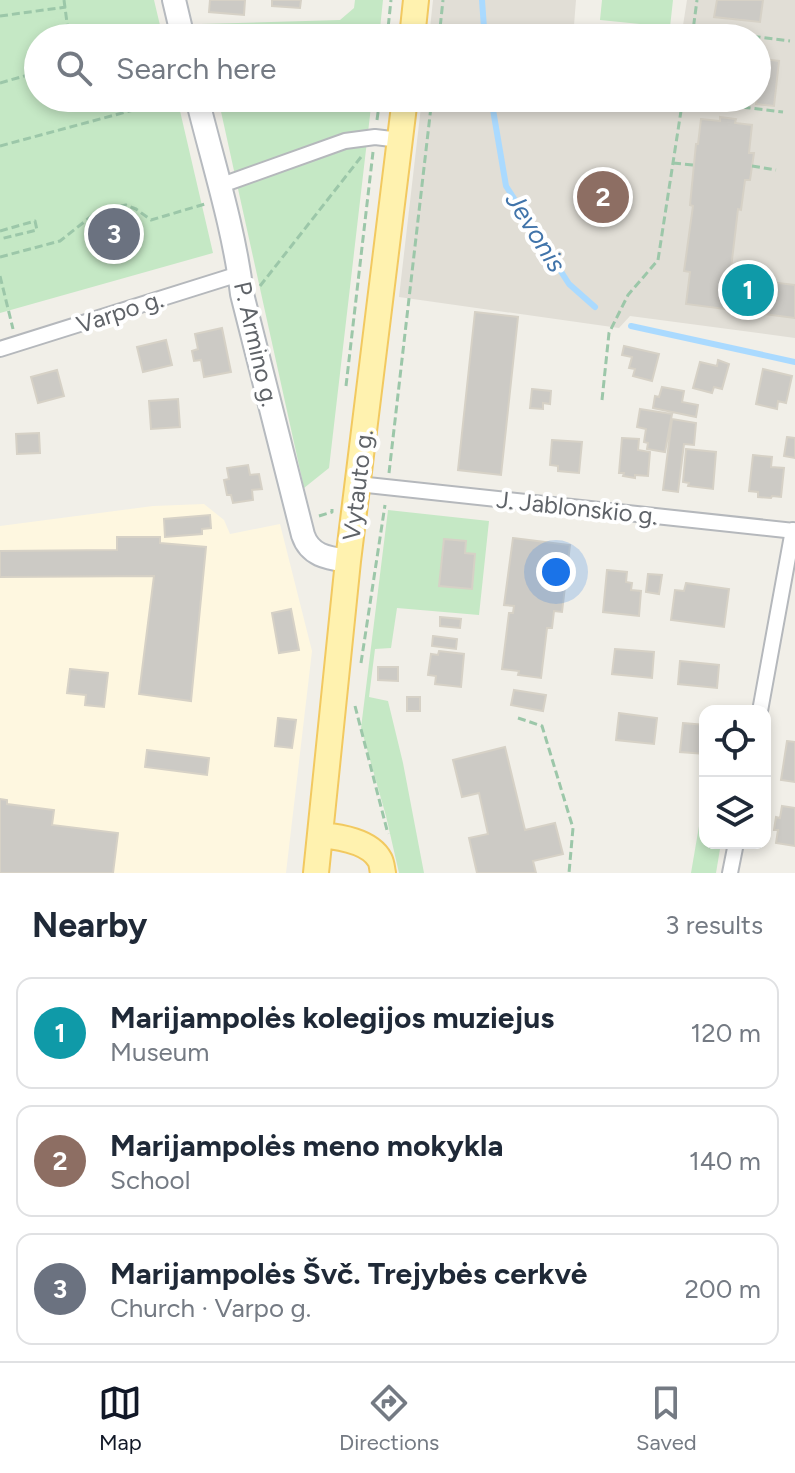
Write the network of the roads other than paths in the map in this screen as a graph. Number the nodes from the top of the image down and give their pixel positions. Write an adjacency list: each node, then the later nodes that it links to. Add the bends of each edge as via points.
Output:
1 (174, 0): 3 (main road)
2 (416, 0): 4 (main road)
3 (180, 24)
4 (414, 24)
5 (201, 112): 8 (main road, P. Armino g.)
6 (403, 112): 7 (main road, Vytauto g.)
7 (400, 140): 8 (street, via 345,141); 11 (main road, Vytauto g.)
8 (221, 193): 9 (main road, P. Armino g.)
9 (240, 284): 10 (street, Varpo g.); 13 (main road, P. Armino g., via 306,543 329,558)
10 (0, 349)
11 (358, 484): 12 (street, J. Jablonskio g.); 13 (main road, Vytauto g.)
12 (794, 530): 14 (street)
13 (348, 561): 15 (main road, Vytauto g.)
14 (761, 705)
15 (321, 835): 17 (main road, Vytauto g.); 18 (main road, via 371,851)
16 (735, 849): 19 (street)
17 (316, 873)
18 (383, 873)
19 (730, 873)

